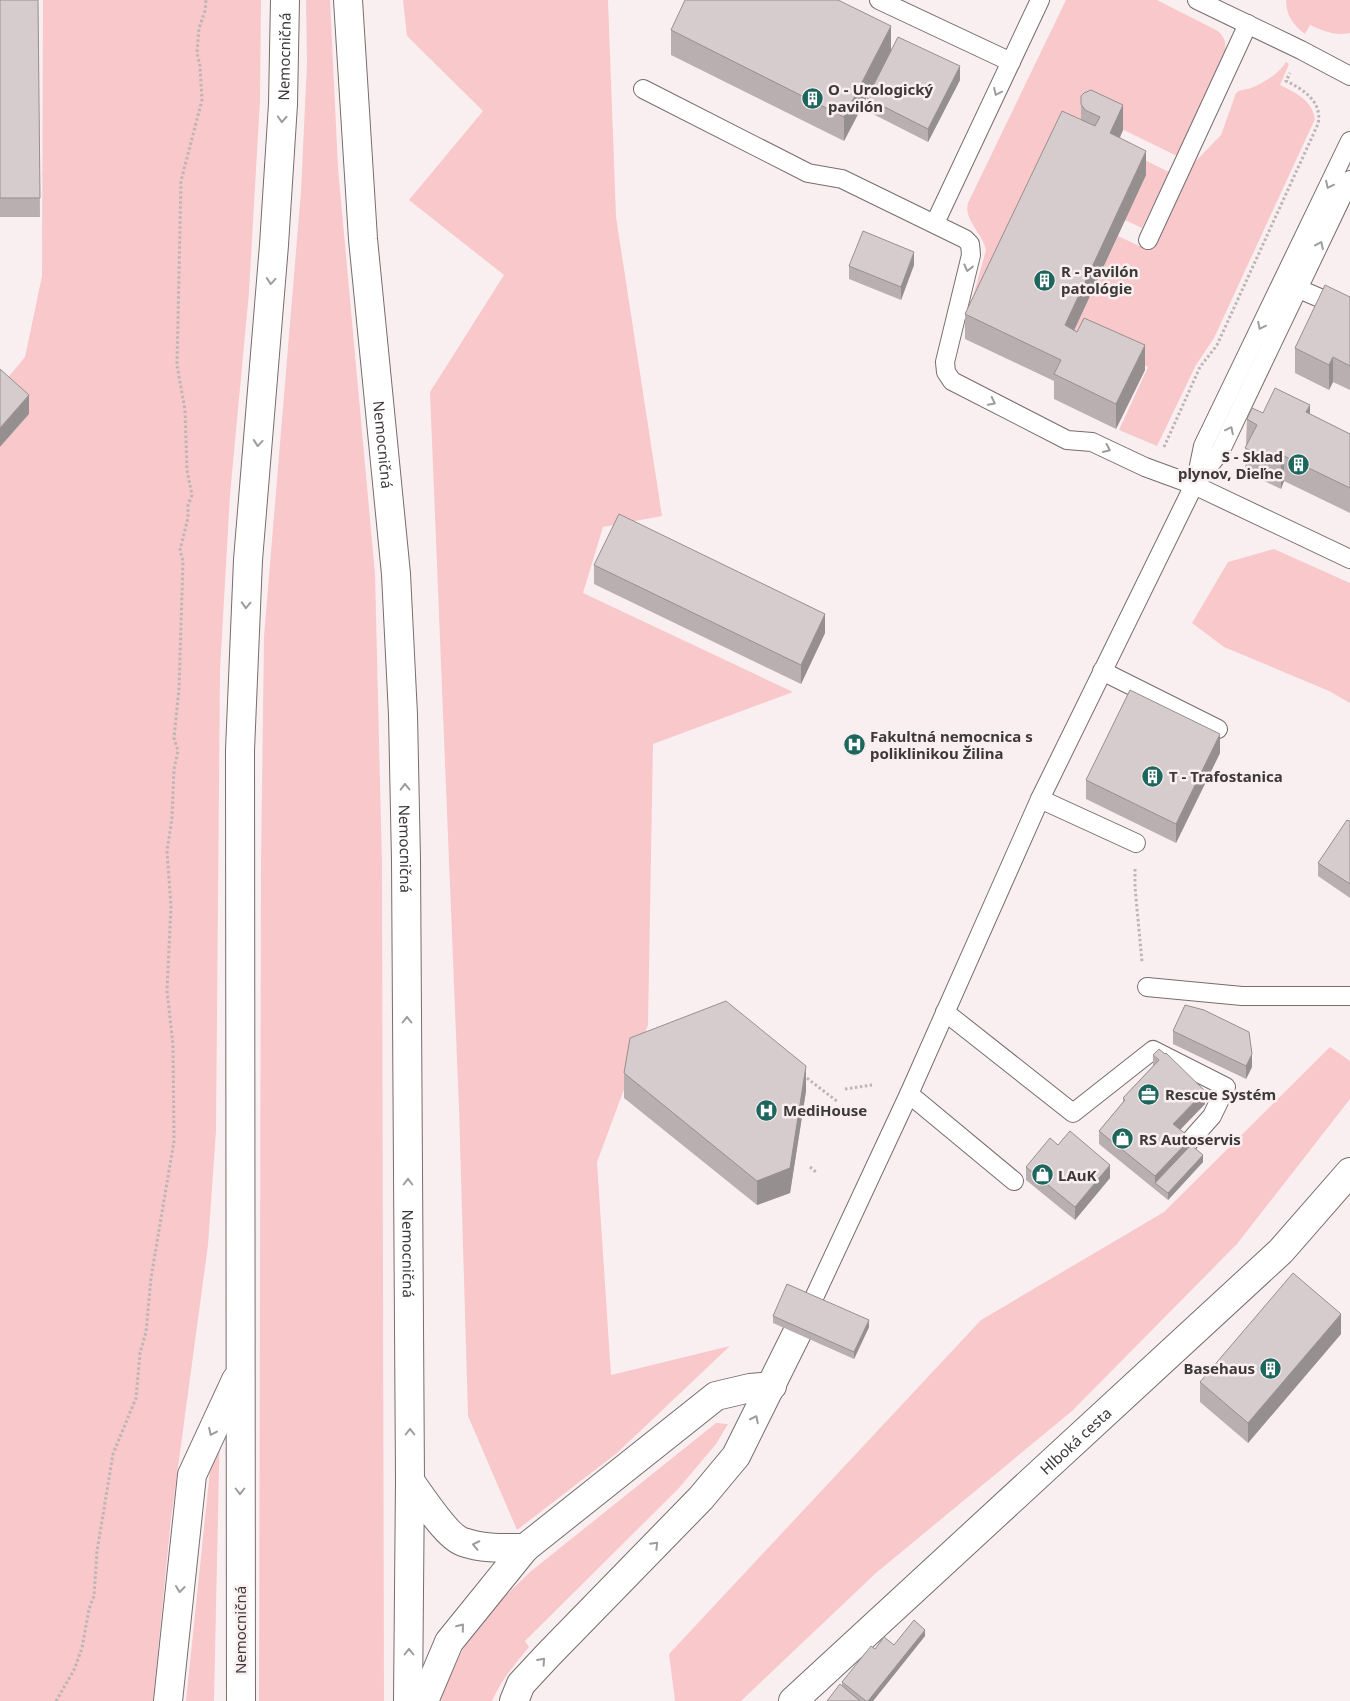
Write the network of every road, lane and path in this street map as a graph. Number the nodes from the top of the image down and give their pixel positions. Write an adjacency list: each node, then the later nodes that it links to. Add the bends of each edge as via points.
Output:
1 (206, 0): 44 (path, via 197,53 202,100 181,181 177,364 186,410 187,470 192,495 180,550 180,670 174,738 178,751 167,851 171,906 167,991 173,1045 174,1141 151,1278 136,1398 113,1454 97,1551 94,1596 82,1648 74,1670)
2 (285, 0): 40 (main road, Nemocničná, one-way to 40, via 274,245 248,560 240,750)
3 (348, 0): 42 (main road, Nemocničná, one-way to 3, via 403,715 396,574 363,239)
4 (879, 0): 9 (lane)
5 (1040, 0): 9 (lane)
6 (1197, 0): 7 (lane)
7 (1248, 24): 8 (lane); 15 (lane)
8 (1301, 50): 10 (lane); 18 (path, via 1286,81 1308,94 1318,109 1318,124 1217,345 1200,367)
9 (1011, 62): 14 (lane, one-way to 14)
10 (1350, 76)
11 (643, 89): 14 (lane, via 808,172 842,179)
12 (1350, 141): 19 (lane, one-way to 19, via 1203,446)
13 (1350, 180): 16 (lane, one-way to 13)
14 (935, 223): 18 (lane, one-way to 18, via 965,239 972,249 947,350 946,372 952,381 1067,440 1092,442)
15 (1148, 240)
16 (1299, 289): 17 (lane); 19 (lane, one-way to 16, via 1220,452)
17 (1350, 310)
18 (1154, 470): 19 (lane)
19 (1194, 485): 20 (lane); 21 (lane)
20 (1350, 559)
21 (1102, 672): 22 (lane); 23 (lane)
22 (1218, 729)
23 (1040, 799): 24 (lane); 28 (lane)
24 (1136, 843)
25 (1134, 887): 26 (path)
26 (1145, 978): 27 (lane, via 1242,996)
27 (1350, 996)
28 (945, 1012): 32 (lane); 34 (lane, via 1073,1113 1153,1050 1226,1087 1212,1116)
29 (800, 1079): 33 (path, via 803,1074)
30 (872, 1085): 31 (path)
31 (845, 1089)
32 (909, 1094): 38 (lane); 39 (lane)
33 (838, 1102)
34 (1188, 1143)
35 (810, 1166): 37 (path)
36 (1350, 1172): 50 (main road, Hlboká cesta, via 1281,1251)
37 (817, 1174)
38 (1014, 1181)
39 (799, 1329): 41 (main road)
40 (240, 1372): 45 (main road, one-way to 45, via 192,1475); 46 (main road, Nemocničná, one-way to 46)
41 (772, 1386): 43 (main road, via 716,1396); 49 (main road, one-way to 41, via 521,1684 701,1498 736,1456)
42 (410, 1481): 43 (main road, one-way to 42, via 491,1548 461,1542 441,1523); 47 (main road, Nemocničná, one-way to 42)
43 (525, 1548): 48 (main road, one-way to 43, via 449,1642)
44 (56, 1701)
45 (168, 1701)
46 (241, 1701)
47 (408, 1701)
48 (424, 1701)
49 (514, 1701)
50 (793, 1701)

